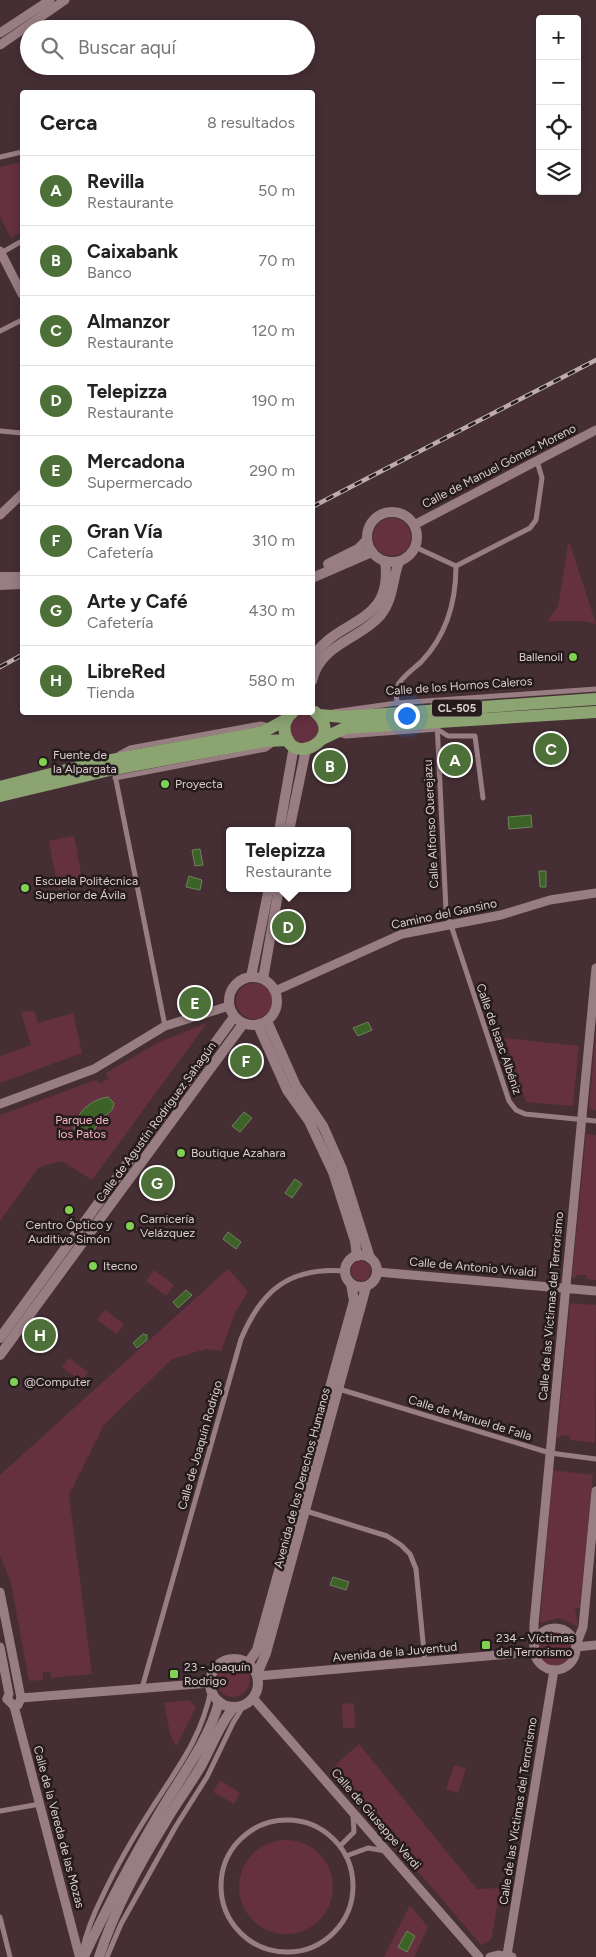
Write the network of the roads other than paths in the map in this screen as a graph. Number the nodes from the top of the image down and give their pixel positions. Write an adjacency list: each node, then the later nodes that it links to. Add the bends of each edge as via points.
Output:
1 (50, 0): 4 (street)
2 (65, 0): 5 (street)
3 (20, 20): 7 (street)
4 (21, 20)
5 (36, 20)
6 (20, 31): 8 (street)
7 (0, 34)
8 (0, 45)
9 (20, 152): 10 (street)
10 (0, 157)
11 (20, 242): 12 (street)
12 (0, 252): 13 (street)
13 (20, 290)
14 (20, 321): 15 (street)
15 (0, 331)
16 (0, 430): 18 (street)
17 (596, 430): 19 (street, Calle de Manuel Gómez Moreno)
18 (20, 433)
19 (537, 461): 22 (street, Calle de Manuel Gómez Moreno); 28 (street, via 542,478 534,525)
20 (20, 496): 21 (street)
21 (0, 515)
22 (414, 525): 23 (main road, via 403,514 388,512 375,519); 24 (main road, via 417,532)
23 (367, 540): 25 (main road); 29 (main road, via 358,549)
24 (415, 547): 27 (main road); 28 (street)
25 (372, 552): 26 (main road); 31 (main road)
26 (385, 561): 27 (main road); 35 (main road, via 385,585 372,610 362,620 327,641)
27 (399, 562): 36 (main road, via 390,601 380,616 367,628 333,648)
28 (456, 566): 39 (street, via 454,597 448,618 437,641 399,683)
29 (315, 570)
30 (20, 577): 32 (main road)
31 (315, 577)
32 (0, 578)
33 (20, 584): 34 (main road)
34 (0, 585)
35 (315, 656)
36 (315, 675)
37 (596, 689): 39 (street, Calle de los Hornos Caleros)
38 (596, 699): 41 (main road, Calle de los Hornos Caleros / CL-505, via 353,716)
39 (397, 703): 41 (street, Calle de los Hornos Caleros)
40 (596, 712): 43 (main road, CL-505)
41 (319, 714): 44 (main road, via 324,726)
42 (290, 716): 45 (main road, via 284,730); 46 (main road, CL-505, via 263,732)
43 (437, 726): 44 (main road, CL-505, via 345,728); 49 (street, via 448,736 475,736); 55 (street, Calle Alfonso Querejazu)
44 (322, 739): 45 (main road, CL-505, via 315,746)
45 (291, 744): 46 (main road, CL-505, via 265,741); 50 (main road); 51 (main road)
46 (112, 769): 47 (main road, CL-505); 48 (main road, CL-505); 64 (street)
47 (0, 787)
48 (0, 796)
49 (482, 798)
50 (280, 827)
51 (289, 827)
52 (268, 892): 57 (main road)
53 (278, 892): 58 (main road)
54 (596, 893): 55 (street, Camino del Gansino, via 550,900 501,915)
55 (449, 925): 59 (street, Camino del Gansino, via 402,934); 66 (street, Calle de Isaac Albéniz, via 509,1101 516,1110 525,1114)
56 (596, 969): 66 (street, Calle de las Víctimas del Terrorismo)
57 (252, 977): 58 (main road); 60 (main road, via 234,986)
58 (263, 979): 59 (main road)
59 (275, 991): 62 (main road, via 277,1007)
60 (229, 1006): 61 (main road); 64 (street)
61 (234, 1017): 63 (main road); 76 (main road, Calle de Agustín Rodríguez Sahagún)
62 (263, 1023): 63 (main road); 68 (main road, via 287,1090 309,1121 333,1172); 69 (main road, via 296,1086 323,1126 342,1169)
63 (243, 1024): 77 (main road, Calle de Agustín Rodríguez Sahagún)
64 (165, 1026): 65 (street, via 94,1069)
65 (0, 1104)
66 (582, 1119): 67 (street, Calle de Isaac Albéniz); 74 (street, Calle de las Víctimas del Terrorismo)
67 (596, 1121)
68 (357, 1256): 69 (main road); 70 (main road, via 348,1261)
69 (370, 1258): 71 (main road)
70 (345, 1271): 72 (main road); 93 (street, Calle de Joaquín Rodrigo, via 308,1272 287,1280 268,1293 251,1315 241,1339)
71 (377, 1272): 73 (main road, via 374,1281); 74 (street, Calle de Antonio Vivaldi)
72 (352, 1284): 73 (main road); 88 (main road, Avenida de los Derechos Humanos, via 354,1301 256,1650)
73 (366, 1287): 78 (main road, Avenida de los Derechos Humanos)
74 (565, 1288): 75 (street, Calle de Antonio Vivaldi); 79 (street, Calle de las Víctimas del Terrorismo)
75 (596, 1291)
76 (0, 1338)
77 (0, 1356)
78 (339, 1388): 79 (street, Calle de Manuel de Falla); 82 (main road, Avenida de los Derechos Humanos)
79 (550, 1454): 80 (street, Calle de Manuel de Falla); 87 (street, Calle de las Víctimas del Terrorismo)
80 (596, 1459)
81 (596, 1491): 85 (street, via 583,1627)
82 (306, 1511): 89 (street, via 387,1536 410,1554 416,1569); 91 (main road, Avenida de los Derechos Humanos)
83 (0, 1592): 94 (street)
84 (596, 1645): 85 (street)
85 (576, 1646): 87 (street, via 571,1634 554,1628 542,1632); 90 (street, via 576,1654 568,1666)
86 (0, 1647): 96 (street, Calle de la Vereda de las Mozas)
87 (534, 1649): 89 (street, Avenida de la Juventud); 90 (street, via 539,1663)
88 (248, 1663): 91 (main road); 92 (main road, via 236,1658 223,1661 214,1670)
89 (426, 1663): 91 (street, Avenida de la Juventud)
90 (554, 1670): 109 (street, Calle de las Víctimas del Terrorismo)
91 (257, 1675): 95 (main road, via 258,1688)
92 (210, 1686): 93 (street); 97 (main road); 107 (street, via 206,1714 193,1746 129,1845 109,1882)
93 (142, 1688): 94 (street)
94 (20, 1696): 96 (street, via 14,1692); 96 (street, via 21,1702)
95 (253, 1698): 98 (main road); 101 (street, Calle de Giuseppe Verdi)
96 (7, 1700): 99 (street, Calle de la Vereda de las Mozas)
97 (219, 1702): 98 (main road); 107 (main road, via 192,1762 157,1816)
98 (239, 1706): 111 (main road, via 223,1719 201,1766 126,1889 111,1920); 112 (street, via 207,1777 130,1907)
99 (40, 1804): 100 (street); 107 (street, Calle de la Vereda de las Mozas)
100 (0, 1811)
101 (353, 1812): 102 (street, via 354,1832); 103 (street, Calle de Giuseppe Verdi)
102 (340, 1846): 104 (street); 106 (street, via 314,1825 280,1820 248,1832 226,1858 220,1892 224,1909 244,1937)
103 (388, 1852): 104 (street, via 368,1848); 113 (street, Calle de Giuseppe Verdi)
104 (346, 1856): 108 (street, via 353,1877 352,1899 344,1920 329,1937)
105 (0, 1917): 110 (street)
106 (274, 1954): 108 (street)
107 (80, 1955): 111 (main road)
108 (288, 1955)
109 (509, 1956): 114 (street)
110 (10, 1957)
111 (99, 1957)
112 (107, 1957)
113 (479, 1957)
114 (490, 1957)

